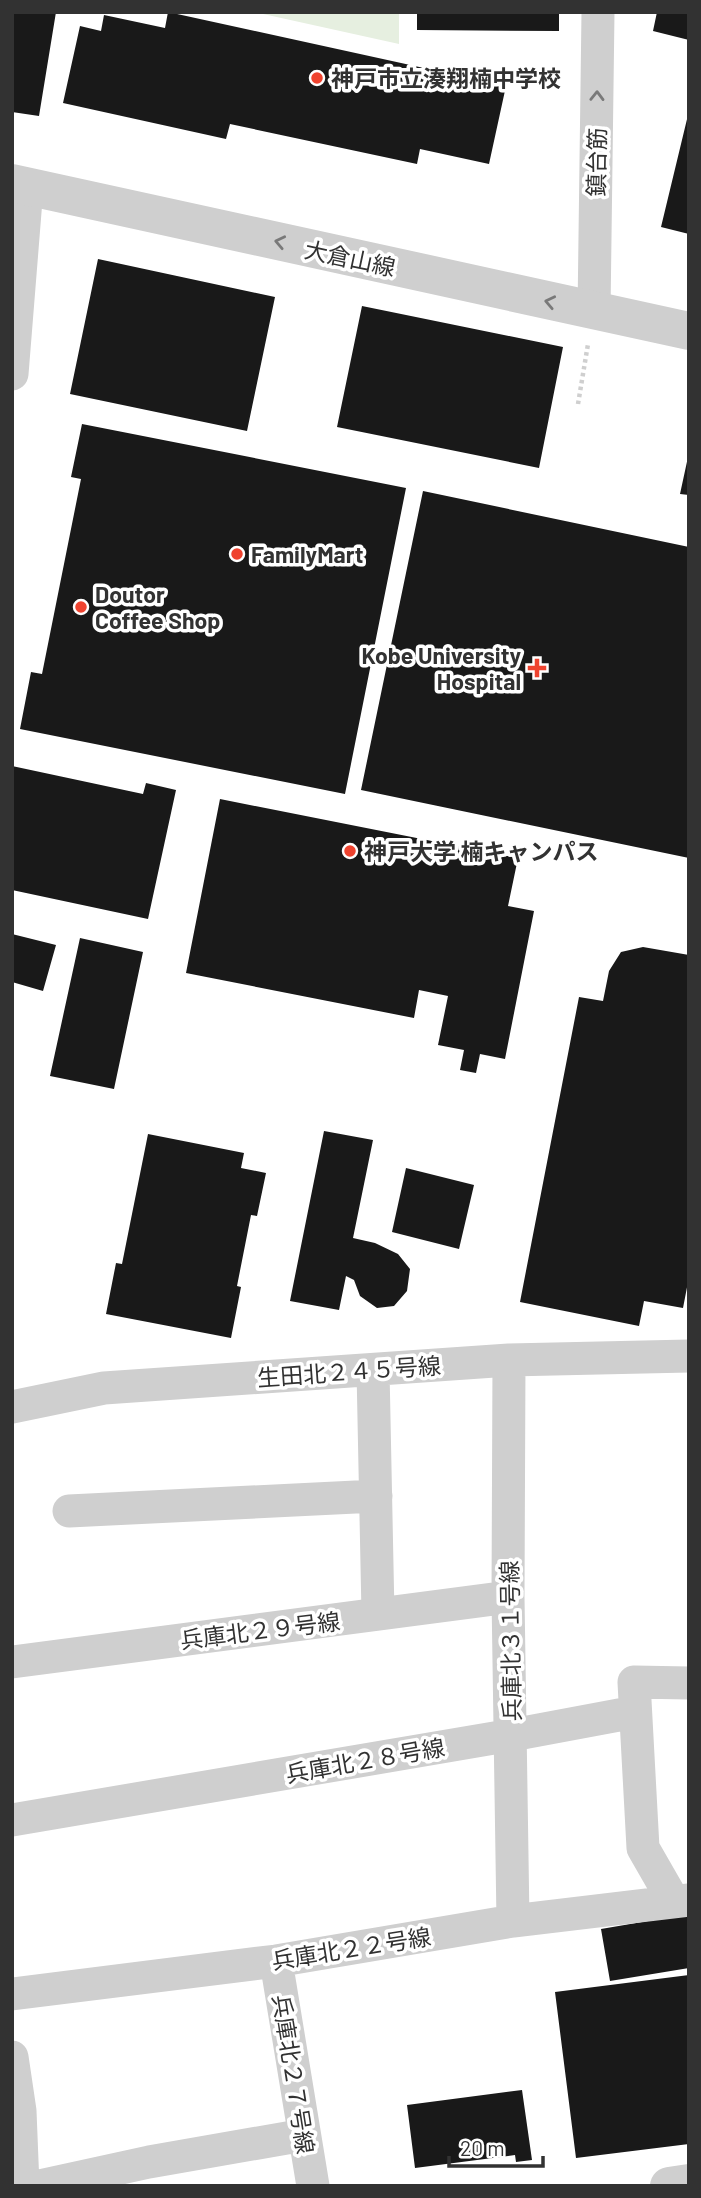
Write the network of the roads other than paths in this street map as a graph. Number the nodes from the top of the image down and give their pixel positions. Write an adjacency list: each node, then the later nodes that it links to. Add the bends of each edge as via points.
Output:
1 (598, 12): 3 (street, 鎮台筋, one-way to 1)
2 (20, 185): 3 (street, 大倉山線, one-way to 2); 5 (street)
3 (592, 322): 4 (street, 大倉山線)
4 (689, 331)
5 (12, 374)
6 (689, 1356): 7 (street, 生田北２４５号線)
7 (509, 1360): 8 (street, 生田北２４５号線); 12 (street, 兵庫北３１号線)
8 (373, 1370): 9 (street, 生田北２４５号線, via 104,1388); 10 (street)
9 (12, 1407)
10 (376, 1496): 11 (street); 13 (street)
11 (69, 1511)
12 (509, 1597): 13 (street, 兵庫北２９号線); 17 (street, 兵庫北３１号線)
13 (378, 1614): 14 (street, 兵庫北２９号線)
14 (12, 1662)
15 (689, 1683): 16 (street, via 634,1682)
16 (635, 1712): 17 (street, 兵庫北２８号線); 19 (street, via 643,1848)
17 (512, 1735): 18 (street, 兵庫北２８号線); 20 (street, 兵庫北３１号線)
18 (12, 1820)
19 (681, 1901): 20 (street, 兵庫北２２号線)
20 (513, 1921): 21 (street, 兵庫北２２号線)
21 (276, 1961): 22 (street, 兵庫北２２号線); 25 (street, 兵庫北２７号線)
22 (12, 1994)
23 (12, 2057): 24 (street)
24 (16, 2111): 27 (street)
25 (304, 2136): 28 (street); 29 (street, 兵庫北２７号線)
26 (689, 2183): 30 (street)
27 (23, 2186)
28 (39, 2186)
29 (313, 2186)
30 (669, 2186)

